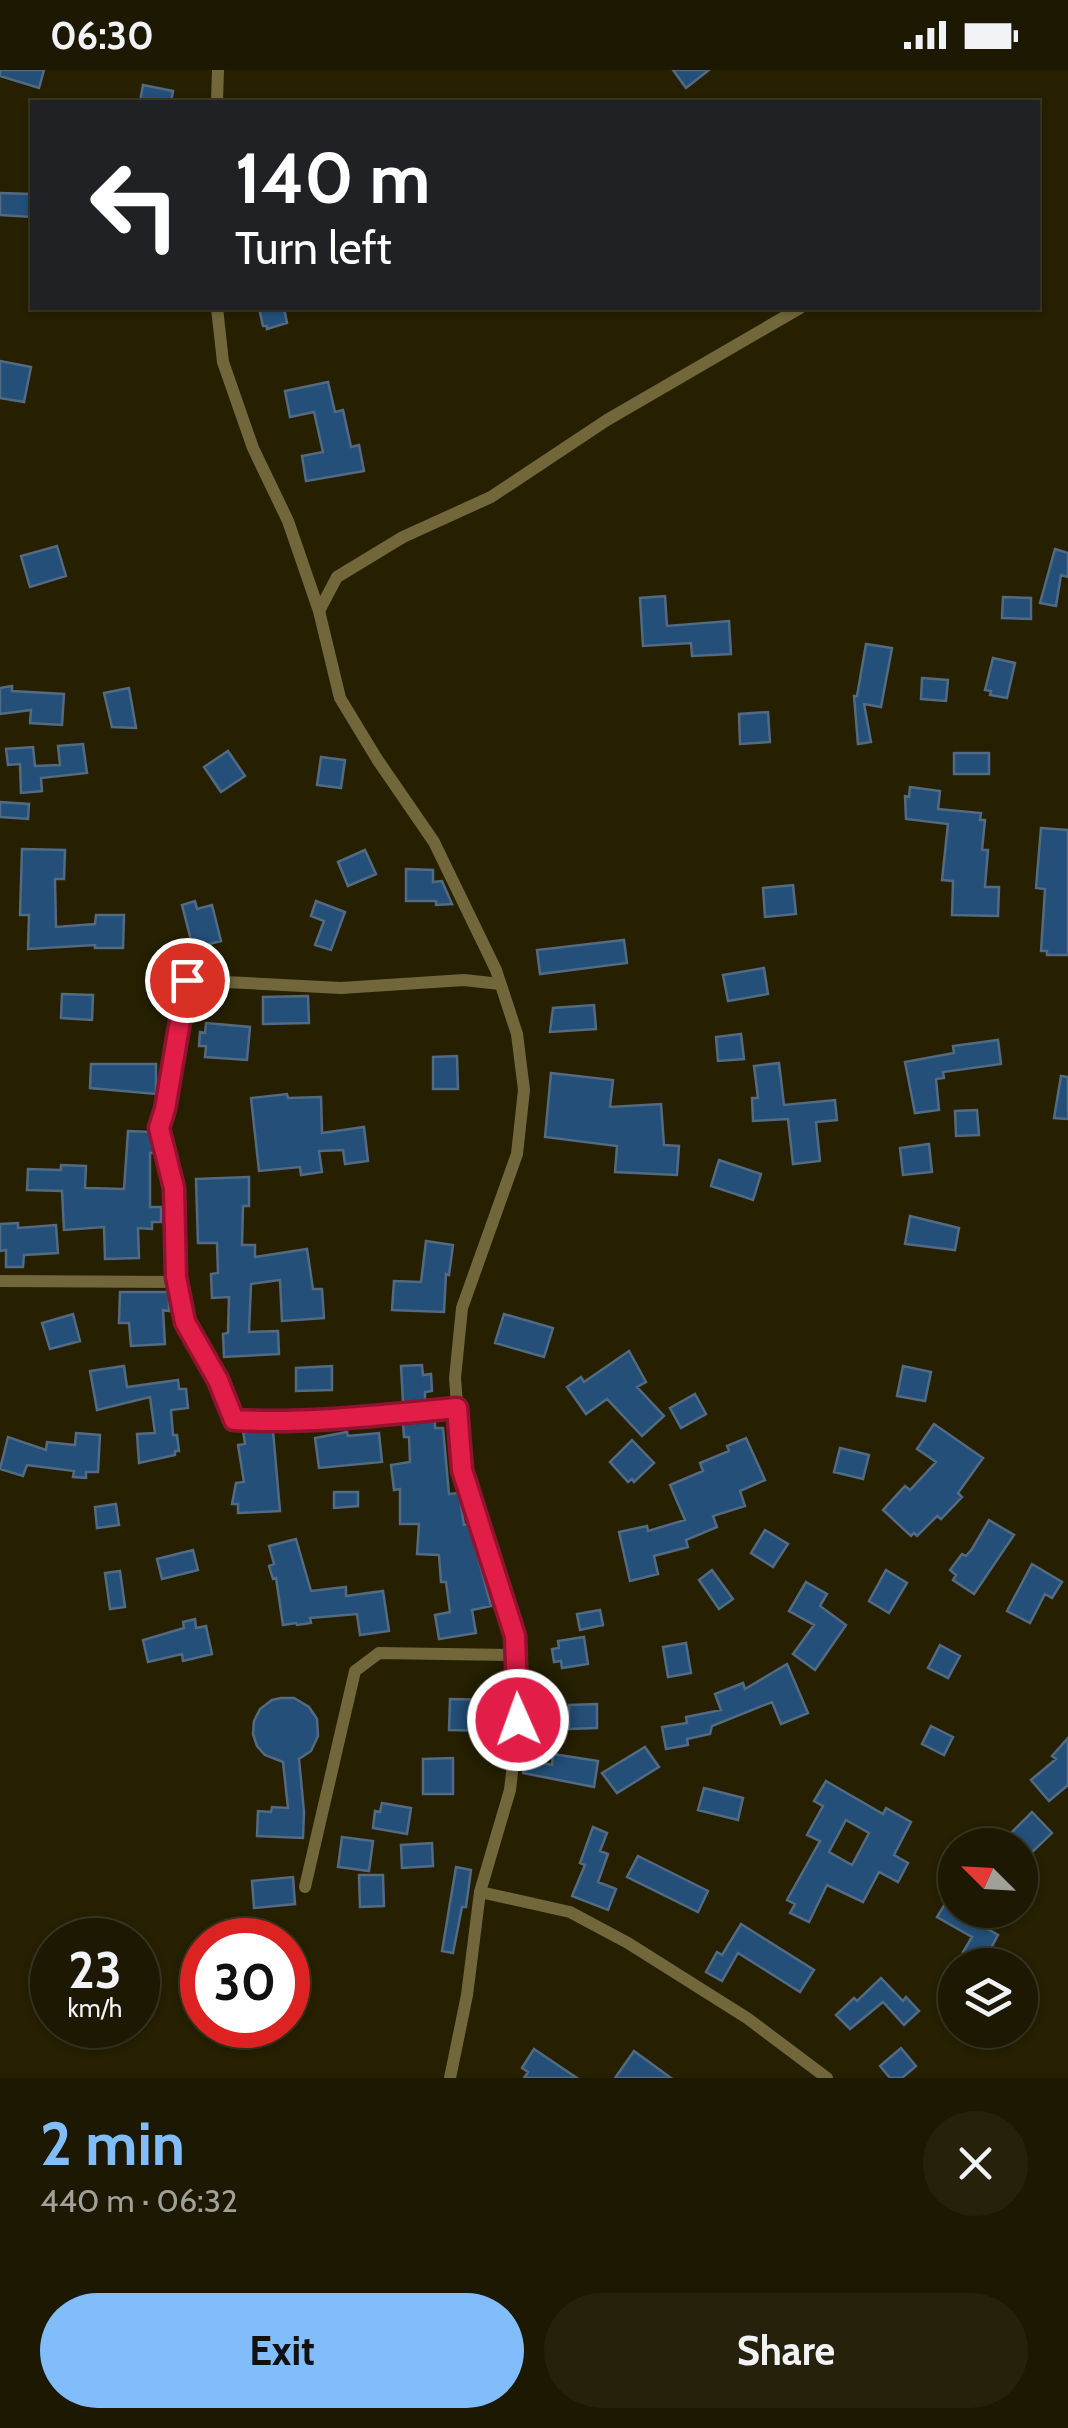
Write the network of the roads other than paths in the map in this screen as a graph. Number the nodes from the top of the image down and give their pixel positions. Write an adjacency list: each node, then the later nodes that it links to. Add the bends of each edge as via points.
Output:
1 (218, 70): 2 (street)
2 (217, 100)
3 (216, 310): 5 (street, via 223,362 252,448 288,520)
4 (797, 310): 5 (street, via 608,420 491,498 403,537 337,577)
5 (319, 610): 6 (street, via 340,698 434,842)
6 (500, 984): 8 (street, via 340,988 187,980 159,1128 174,1188); 9 (street, via 517,1034 524,1090 518,1154 462,1308)
7 (0, 1281): 8 (street)
8 (177, 1282): 9 (street, via 185,1322 234,1420 283,1423)
9 (457, 1408): 10 (street, via 462,1470)
10 (516, 1655): 11 (street, via 379,1653 356,1671); 12 (street, via 510,1790)
11 (305, 1887)
12 (480, 1892): 13 (street); 14 (street, via 570,1912 747,2018)
13 (450, 2078)
14 (828, 2078)

